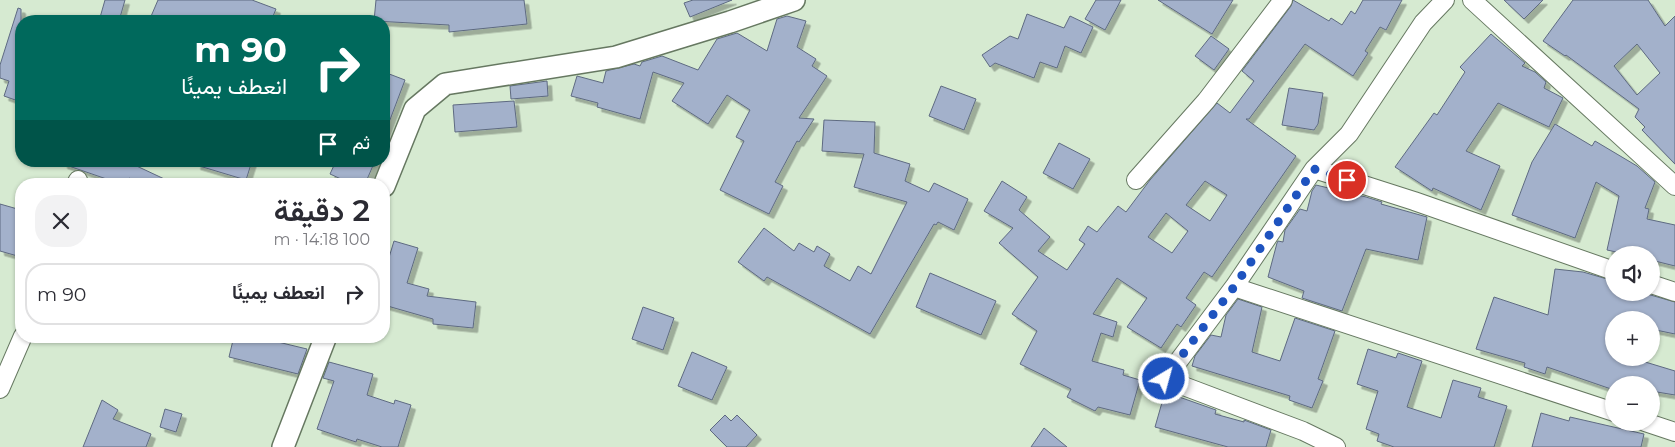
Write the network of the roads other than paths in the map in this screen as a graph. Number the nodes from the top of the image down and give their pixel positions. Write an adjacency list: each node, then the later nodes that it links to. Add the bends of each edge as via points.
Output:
1 (794, 0): 6 (street, via 616,57 445,84 415,109)
2 (1284, 0): 7 (street, via 1211,96)
3 (1445, 0): 5 (street, via 1423,23 1350,134)
4 (1472, 0): 8 (street)
5 (1314, 169): 9 (street); 10 (street)
6 (387, 178)
7 (1136, 180)
8 (1675, 186)
9 (1605, 268)
10 (1234, 287): 16 (street); 20 (street, via 1164,379 1303,431)
11 (1660, 287): 12 (street)
12 (1675, 292)
13 (20, 343): 15 (street)
14 (323, 343): 19 (street)
15 (0, 388)
16 (1605, 409)
17 (1660, 427): 18 (street)
18 (1675, 432)
19 (283, 447)
20 (1336, 447)

